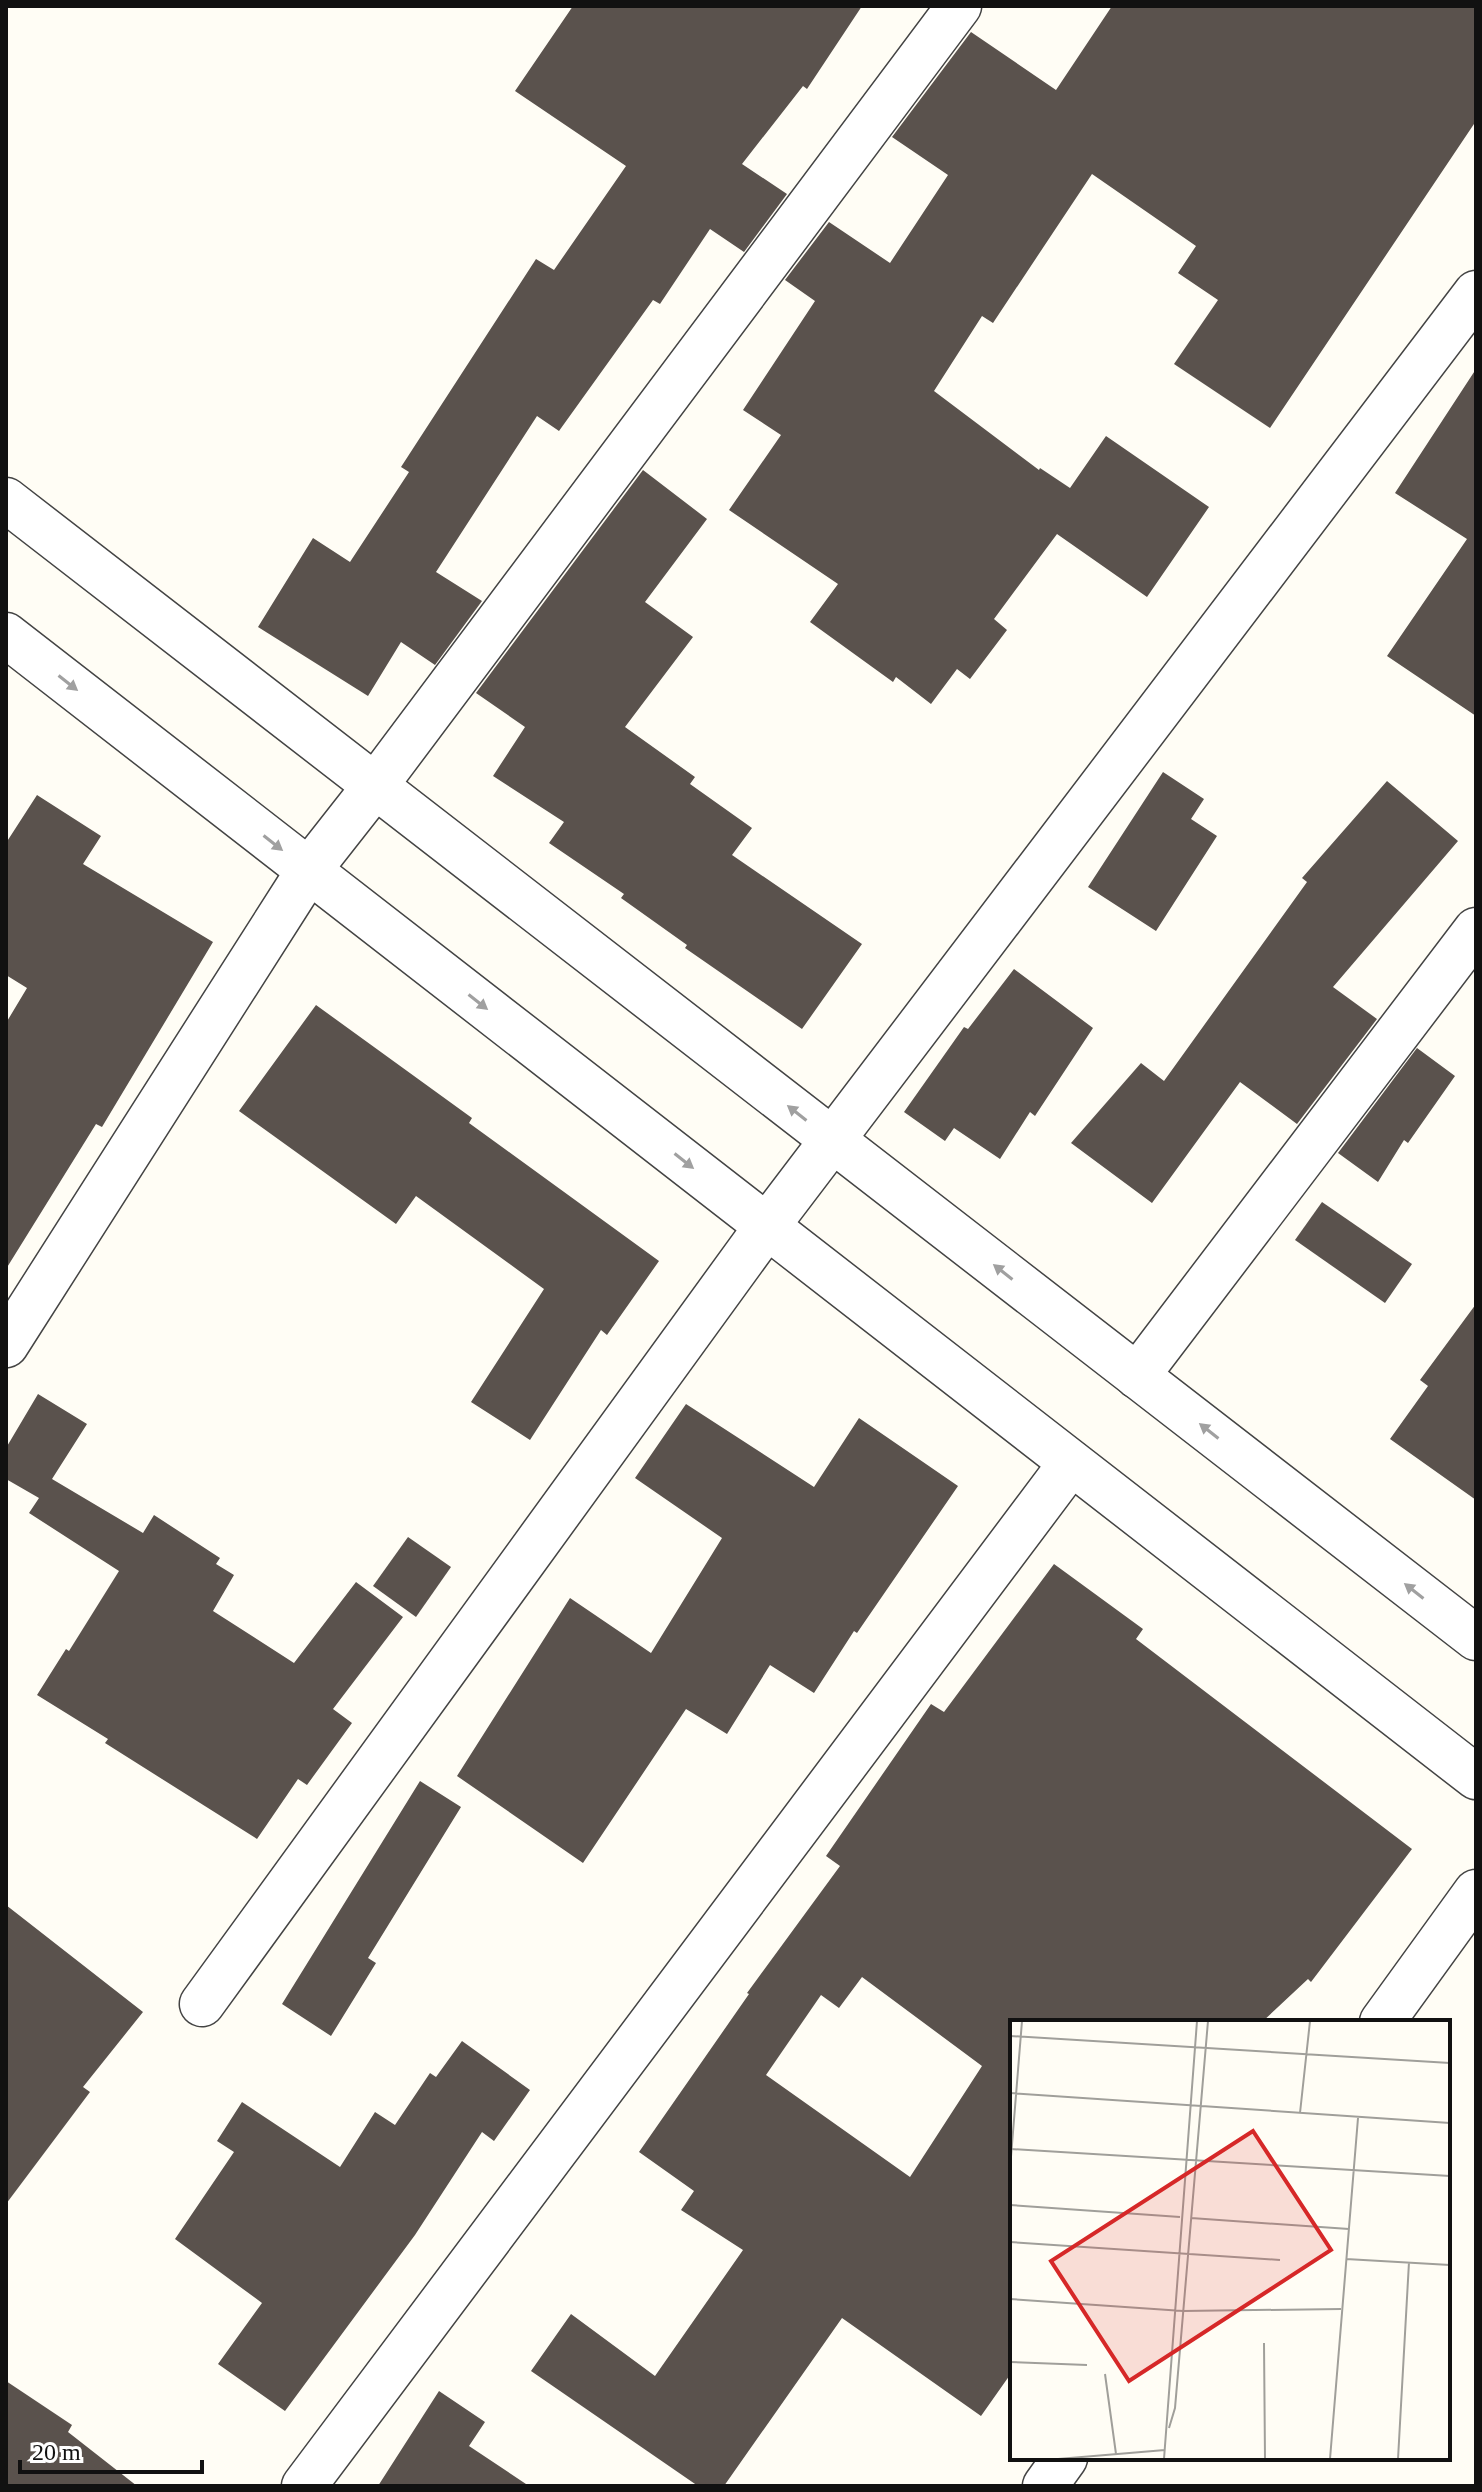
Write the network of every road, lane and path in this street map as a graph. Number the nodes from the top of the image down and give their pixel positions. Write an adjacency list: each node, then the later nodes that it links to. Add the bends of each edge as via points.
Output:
1 (959, 6): 5 (street)
2 (1476, 293): 8 (street)
3 (6, 500): 5 (street)
4 (6, 635): 6 (street, one-way to 6)
5 (375, 786): 6 (street); 8 (street, one-way to 5)
6 (309, 870): 9 (street, one-way to 9); 10 (street)
7 (1476, 930): 11 (street)
8 (833, 1141): 9 (street); 11 (street, one-way to 8)
9 (767, 1226): 12 (street); 16 (street)
10 (6, 1345)
11 (1137, 1376): 13 (street, one-way to 11)
12 (1071, 1463): 14 (street); 19 (street)
13 (1476, 1638)
14 (1476, 1777)
15 (1476, 1892): 17 (street)
16 (202, 2004)
17 (1383, 2020)
18 (1064, 2460): 20 (street)
19 (304, 2486)
20 (1045, 2486)

